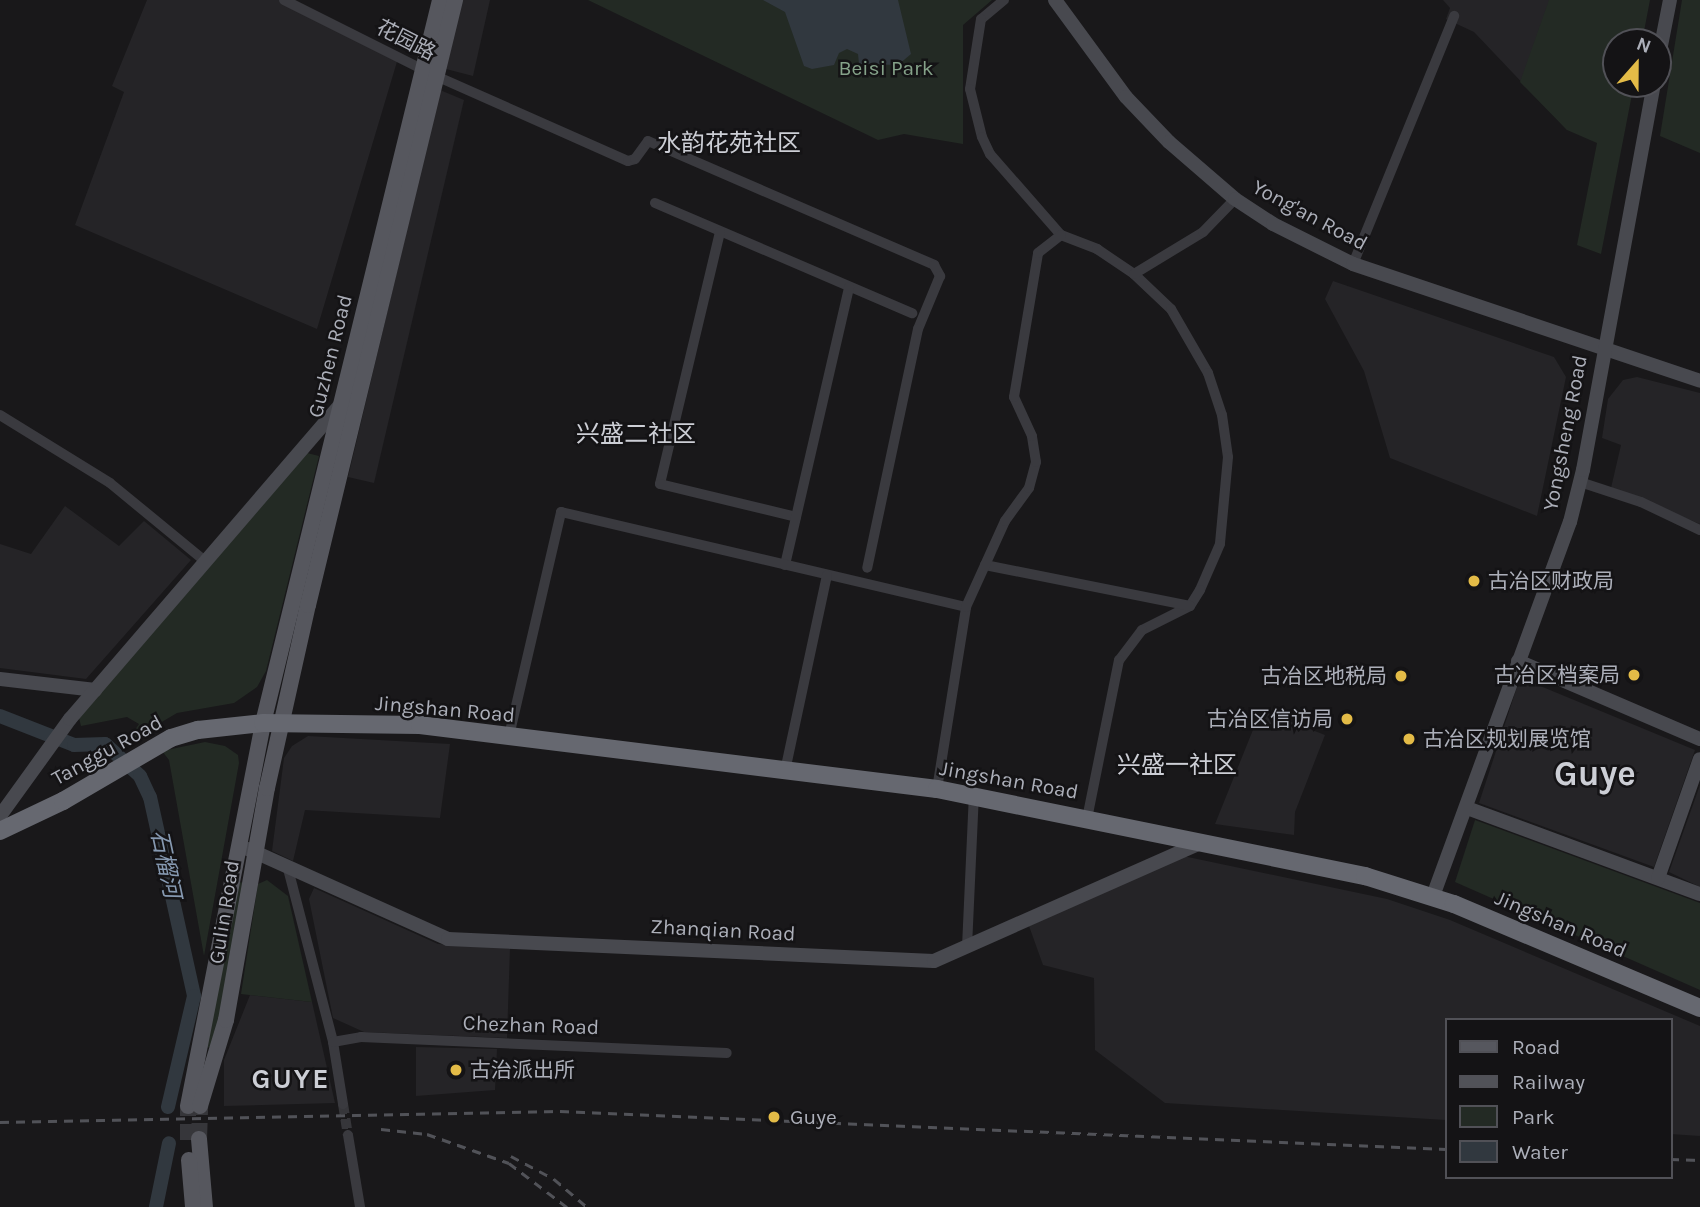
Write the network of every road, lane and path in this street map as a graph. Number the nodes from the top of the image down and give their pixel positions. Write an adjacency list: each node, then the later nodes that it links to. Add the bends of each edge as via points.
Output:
1 (284, 0): 11 (street, 花园路)
2 (440, 0): 11 (main road, Guzhen Road)
3 (454, 0): 11 (main road, Guzhen Road)
4 (1004, 0): 17 (street, via 981,19 970,89 974,119 990,154)
5 (1055, 0): 14 (main road, Yong'an Road, via 1126,97)
6 (1663, 0): 9 (main road)
7 (1670, 0): 10 (main road)
8 (1454, 16): 18 (street)
9 (1658, 28)
10 (1664, 28)
11 (429, 73): 24 (main road, Guzhen Road); 25 (main road, Guzhen Road); 33 (street, 花园路, via 628,161 649,141 934,265 940,276 918,329)
12 (1644, 98): 22 (main road, Yongsheng Road)
13 (1651, 98): 22 (main road, Yongsheng Road)
14 (1235, 199): 18 (main road, Yong'an Road, via 1273,224); 19 (street, via 1203,232)
15 (655, 204): 16 (street)
16 (720, 232): 20 (street); 28 (street, via 660,484)
17 (1061, 235): 19 (street, via 1097,249); 32 (street, via 1038,253 1014,397 1032,436 1036,462 1029,488 1005,521)
18 (1353, 264): 22 (main road, Yong'an Road)
19 (1134, 274): 35 (street, via 1171,309 1195,344 1222,415 1228,466 1222,533 1212,568)
20 (849, 287): 21 (street); 28 (street)
21 (912, 313)
22 (1599, 347): 23 (main road, Yong'an Road); 27 (main road, Yongsheng Road); 58 (main road, Yongsheng Road, via 1562,524)
23 (1700, 381)
24 (357, 397): 25 (main road); 41 (main road, Guzhen Road)
25 (340, 404): 30 (main road); 40 (main road, Guzhen Road)
26 (0, 415): 30 (street, via 110,483)
27 (1580, 482): 29 (street, via 1641,502); 37 (main road, Yongsheng Road)
28 (796, 517): 31 (street)
29 (1700, 530)
30 (205, 561): 39 (main road)
31 (785, 565): 34 (street); 42 (street, via 561,512)
32 (985, 565): 35 (street); 36 (street)
33 (867, 568)
34 (827, 575): 36 (street); 45 (street)
35 (1190, 606): 50 (street, via 1142,630 1119,660)
36 (966, 607): 46 (street)
37 (1518, 661): 43 (main road); 48 (main road, Yongsheng Road)
38 (0, 679): 39 (main road)
39 (95, 690): 49 (main road)
40 (263, 723): 41 (highway, Tanggu Road); 51 (highway, Tanggu Road, via 198,730 142,753); 53 (main road, Gulin Road)
41 (282, 723): 42 (highway, Jingshan Road, via 420,725); 54 (main road, Gulin Road)
42 (509, 736): 45 (highway, Jingshan Road)
43 (1700, 739)
44 (1700, 759): 56 (main road)
45 (785, 771): 46 (highway, Jingshan Road)
46 (937, 789): 47 (highway, Jingshan Road)
47 (974, 795): 50 (highway, Jingshan Road); 59 (street)
48 (1467, 808): 56 (main road); 58 (main road, Yongsheng Road)
49 (0, 816)
50 (1087, 818): 52 (highway, Jingshan Road)
51 (0, 831)
52 (1202, 842): 58 (highway, Jingshan Road, via 1365,876); 59 (main road, Zhanqian Road)
53 (236, 846): 54 (main road, Zhanqian Road); 54 (main road, Gulin Road, via 194,1106 226,1020)
54 (256, 851): 55 (main road, Zhanqian Road)
55 (286, 865): 59 (main road, Zhanqian Road, via 448,939 934,961); 61 (street)
56 (1658, 877): 57 (main road)
57 (1700, 894)
58 (1429, 895): 60 (highway, Jingshan Road)
59 (967, 947)
60 (1700, 1008)
61 (333, 1042): 62 (street, Chezhan Road, via 361,1037); 63 (street)
62 (727, 1053)
63 (343, 1104)
64 (348, 1135): 67 (street)
65 (193, 1207): 66 (main road, via 193,1139)
66 (205, 1207)
67 (360, 1207)

